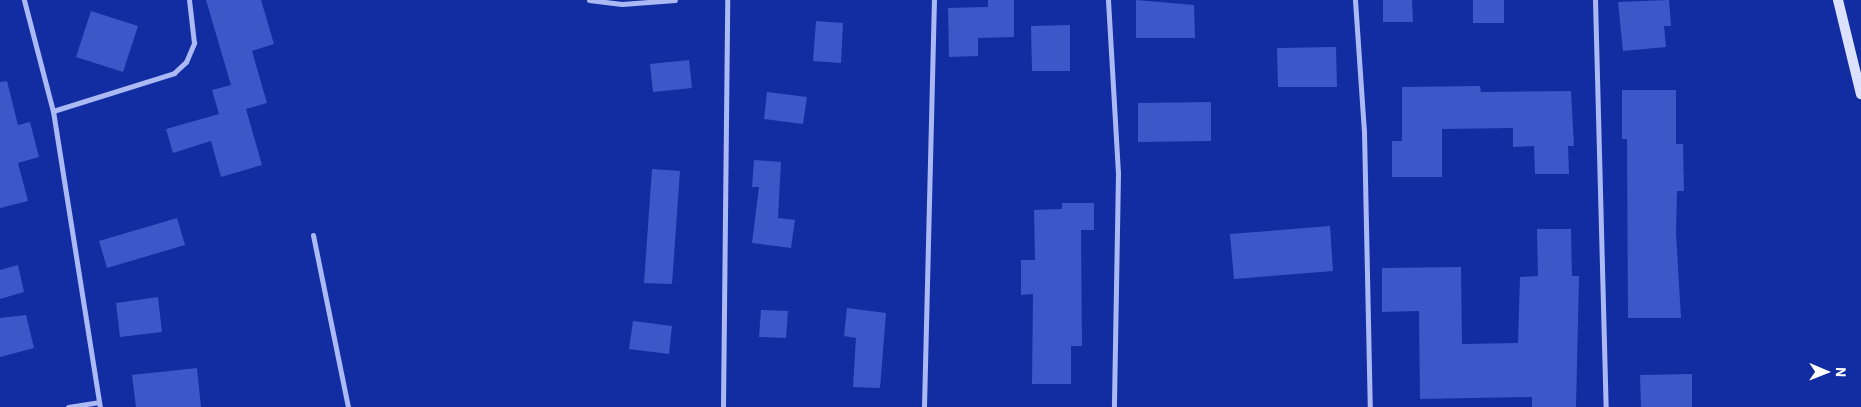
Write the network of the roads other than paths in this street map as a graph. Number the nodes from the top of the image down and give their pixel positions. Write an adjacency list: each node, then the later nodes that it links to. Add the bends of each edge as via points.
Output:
1 (24, 0): 12 (street)
2 (189, 0): 12 (street, via 194,43 186,62 174,73)
3 (589, 0): 4 (street)
4 (675, 0)
5 (727, 0): 17 (street)
6 (934, 0): 18 (street)
7 (1108, 0): 19 (street, via 1118,173)
8 (1355, 0): 20 (street, via 1364,131)
9 (1595, 0): 21 (street)
10 (1838, 0): 11 (street)
11 (1861, 94)
12 (53, 111): 14 (street)
13 (313, 235): 16 (street)
14 (100, 405): 15 (street)
15 (68, 407)
16 (348, 407)
17 (723, 407)
18 (924, 407)
19 (1114, 407)
20 (1370, 407)
21 (1606, 407)

